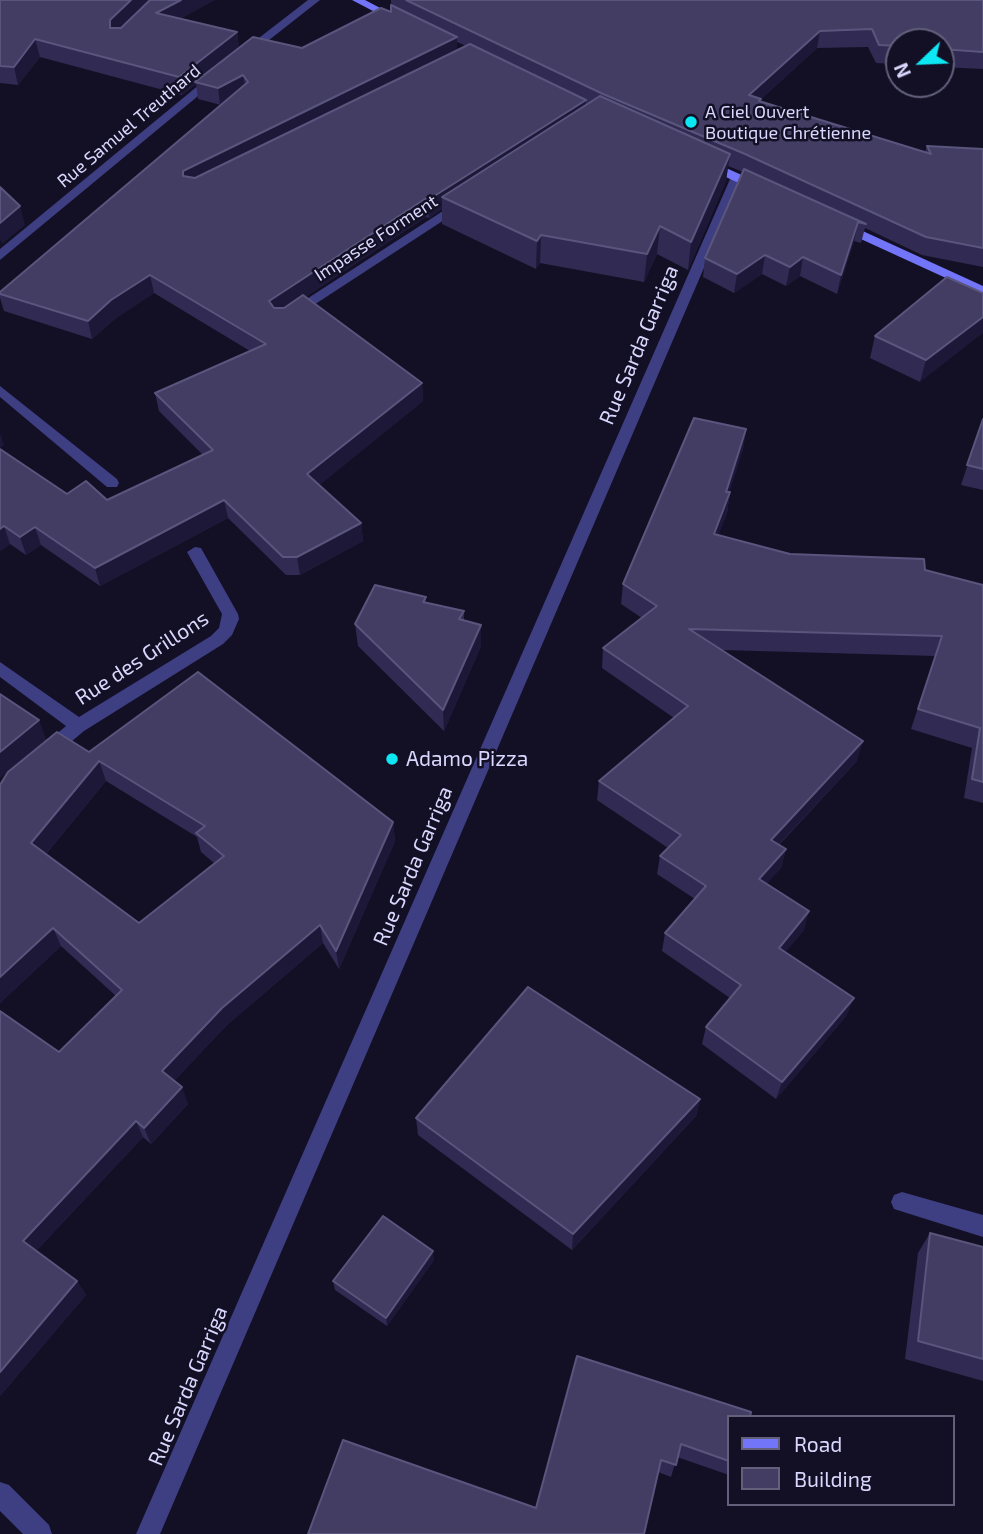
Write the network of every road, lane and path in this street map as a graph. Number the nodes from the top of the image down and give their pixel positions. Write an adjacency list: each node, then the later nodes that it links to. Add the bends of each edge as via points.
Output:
1 (315, 0): 4 (street)
2 (357, 0): 3 (main road)
3 (409, 26)
4 (239, 58)
5 (229, 66): 11 (street, Rue Samuel Treuthard)
6 (699, 160): 7 (main road)
7 (737, 177): 8 (main road); 24 (street, Rue Sarda Garriga)
8 (774, 194)
9 (468, 199): 13 (street, Impasse Forment)
10 (835, 223): 12 (main road)
11 (0, 256)
12 (983, 291)
13 (281, 320)
14 (0, 390): 15 (street)
15 (112, 483)
16 (195, 552): 18 (street, Rue des Grillons, via 230,614 226,631)
17 (0, 668): 18 (street, Rue des Grillons)
18 (78, 726): 19 (street, Rue des Grillons)
19 (38, 760)
20 (902, 1202): 21 (street)
21 (983, 1226)
22 (0, 1494): 23 (street)
23 (40, 1534)
24 (148, 1534)

